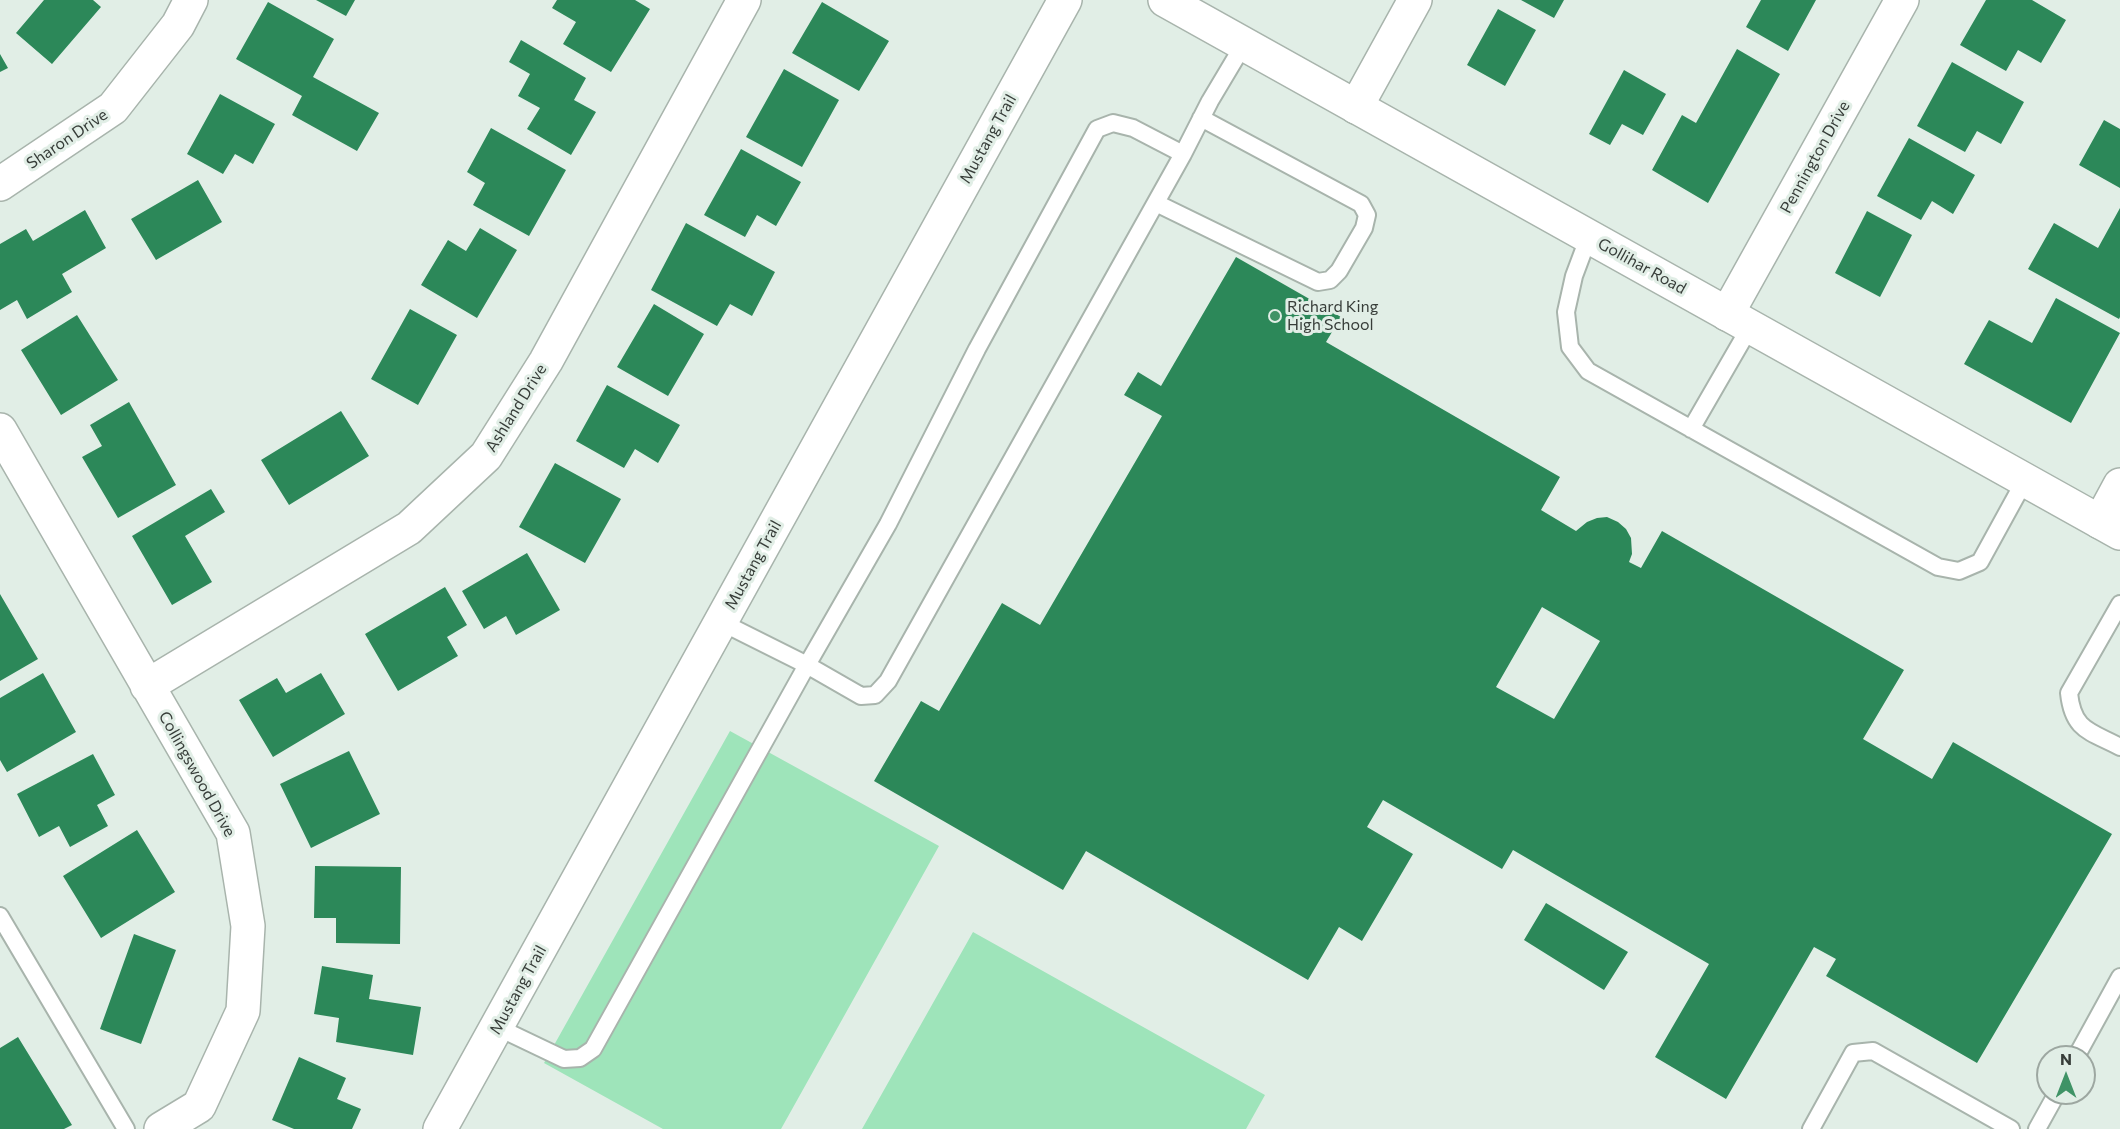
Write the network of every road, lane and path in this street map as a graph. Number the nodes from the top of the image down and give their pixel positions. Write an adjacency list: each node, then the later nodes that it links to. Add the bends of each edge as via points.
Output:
1 (191, 0): 11 (street, Sharon Drive, via 178,25 113,108)
2 (744, 0): 23 (street, Ashland Drive, via 546,361 486,456 409,528)
3 (1065, 0): 21 (street, Mustang Trail)
4 (1164, 0): 7 (street, Gollihar Road)
5 (1415, 0): 8 (street)
6 (1902, 0): 14 (street, Pennington Drive)
7 (1244, 44): 8 (street, Gollihar Road); 9 (lane)
8 (1356, 107): 13 (street, Gollihar Road)
9 (1201, 118): 10 (lane); 12 (lane, via 1361,204 1367,215 1364,228 1339,271 1330,280 1318,282)
10 (1183, 154): 12 (lane); 22 (lane, via 1133,128 1113,123 1097,129 888,524)
11 (0, 184)
12 (1156, 203): 22 (lane, via 888,681 875,695 861,696)
13 (1588, 236): 14 (street, Gollihar Road); 15 (lane, via 1566,312 1570,347 1588,371)
14 (1739, 320): 15 (lane); 17 (street, Gollihar Road)
15 (1690, 429): 17 (lane, via 1938,567 1959,570 1980,562)
16 (0, 430): 23 (street, Collingswood Drive)
17 (2025, 480): 19 (street, Gollihar Road)
18 (2120, 485): 19 (street)
19 (2110, 527)
20 (2120, 604): 24 (lane, via 2070,693 2071,708 2080,726)
21 (721, 622): 22 (lane); 27 (street, Mustang Trail)
22 (807, 665): 27 (lane, via 593,1048 580,1058 564,1059)
23 (147, 686): 31 (street, Collingswood Drive, via 233,833 248,926 243,1011 199,1106)
24 (2120, 747)
25 (0, 916): 30 (lane)
26 (2120, 977): 28 (lane)
27 (497, 1027): 32 (street, Mustang Trail)
28 (2083, 1045)
29 (2050, 1105): 35 (lane)
30 (126, 1129)
31 (161, 1129)
32 (440, 1129)
33 (1811, 1129): 34 (lane, via 1853,1053 1873,1051)
34 (2011, 1129)
35 (2037, 1129)

